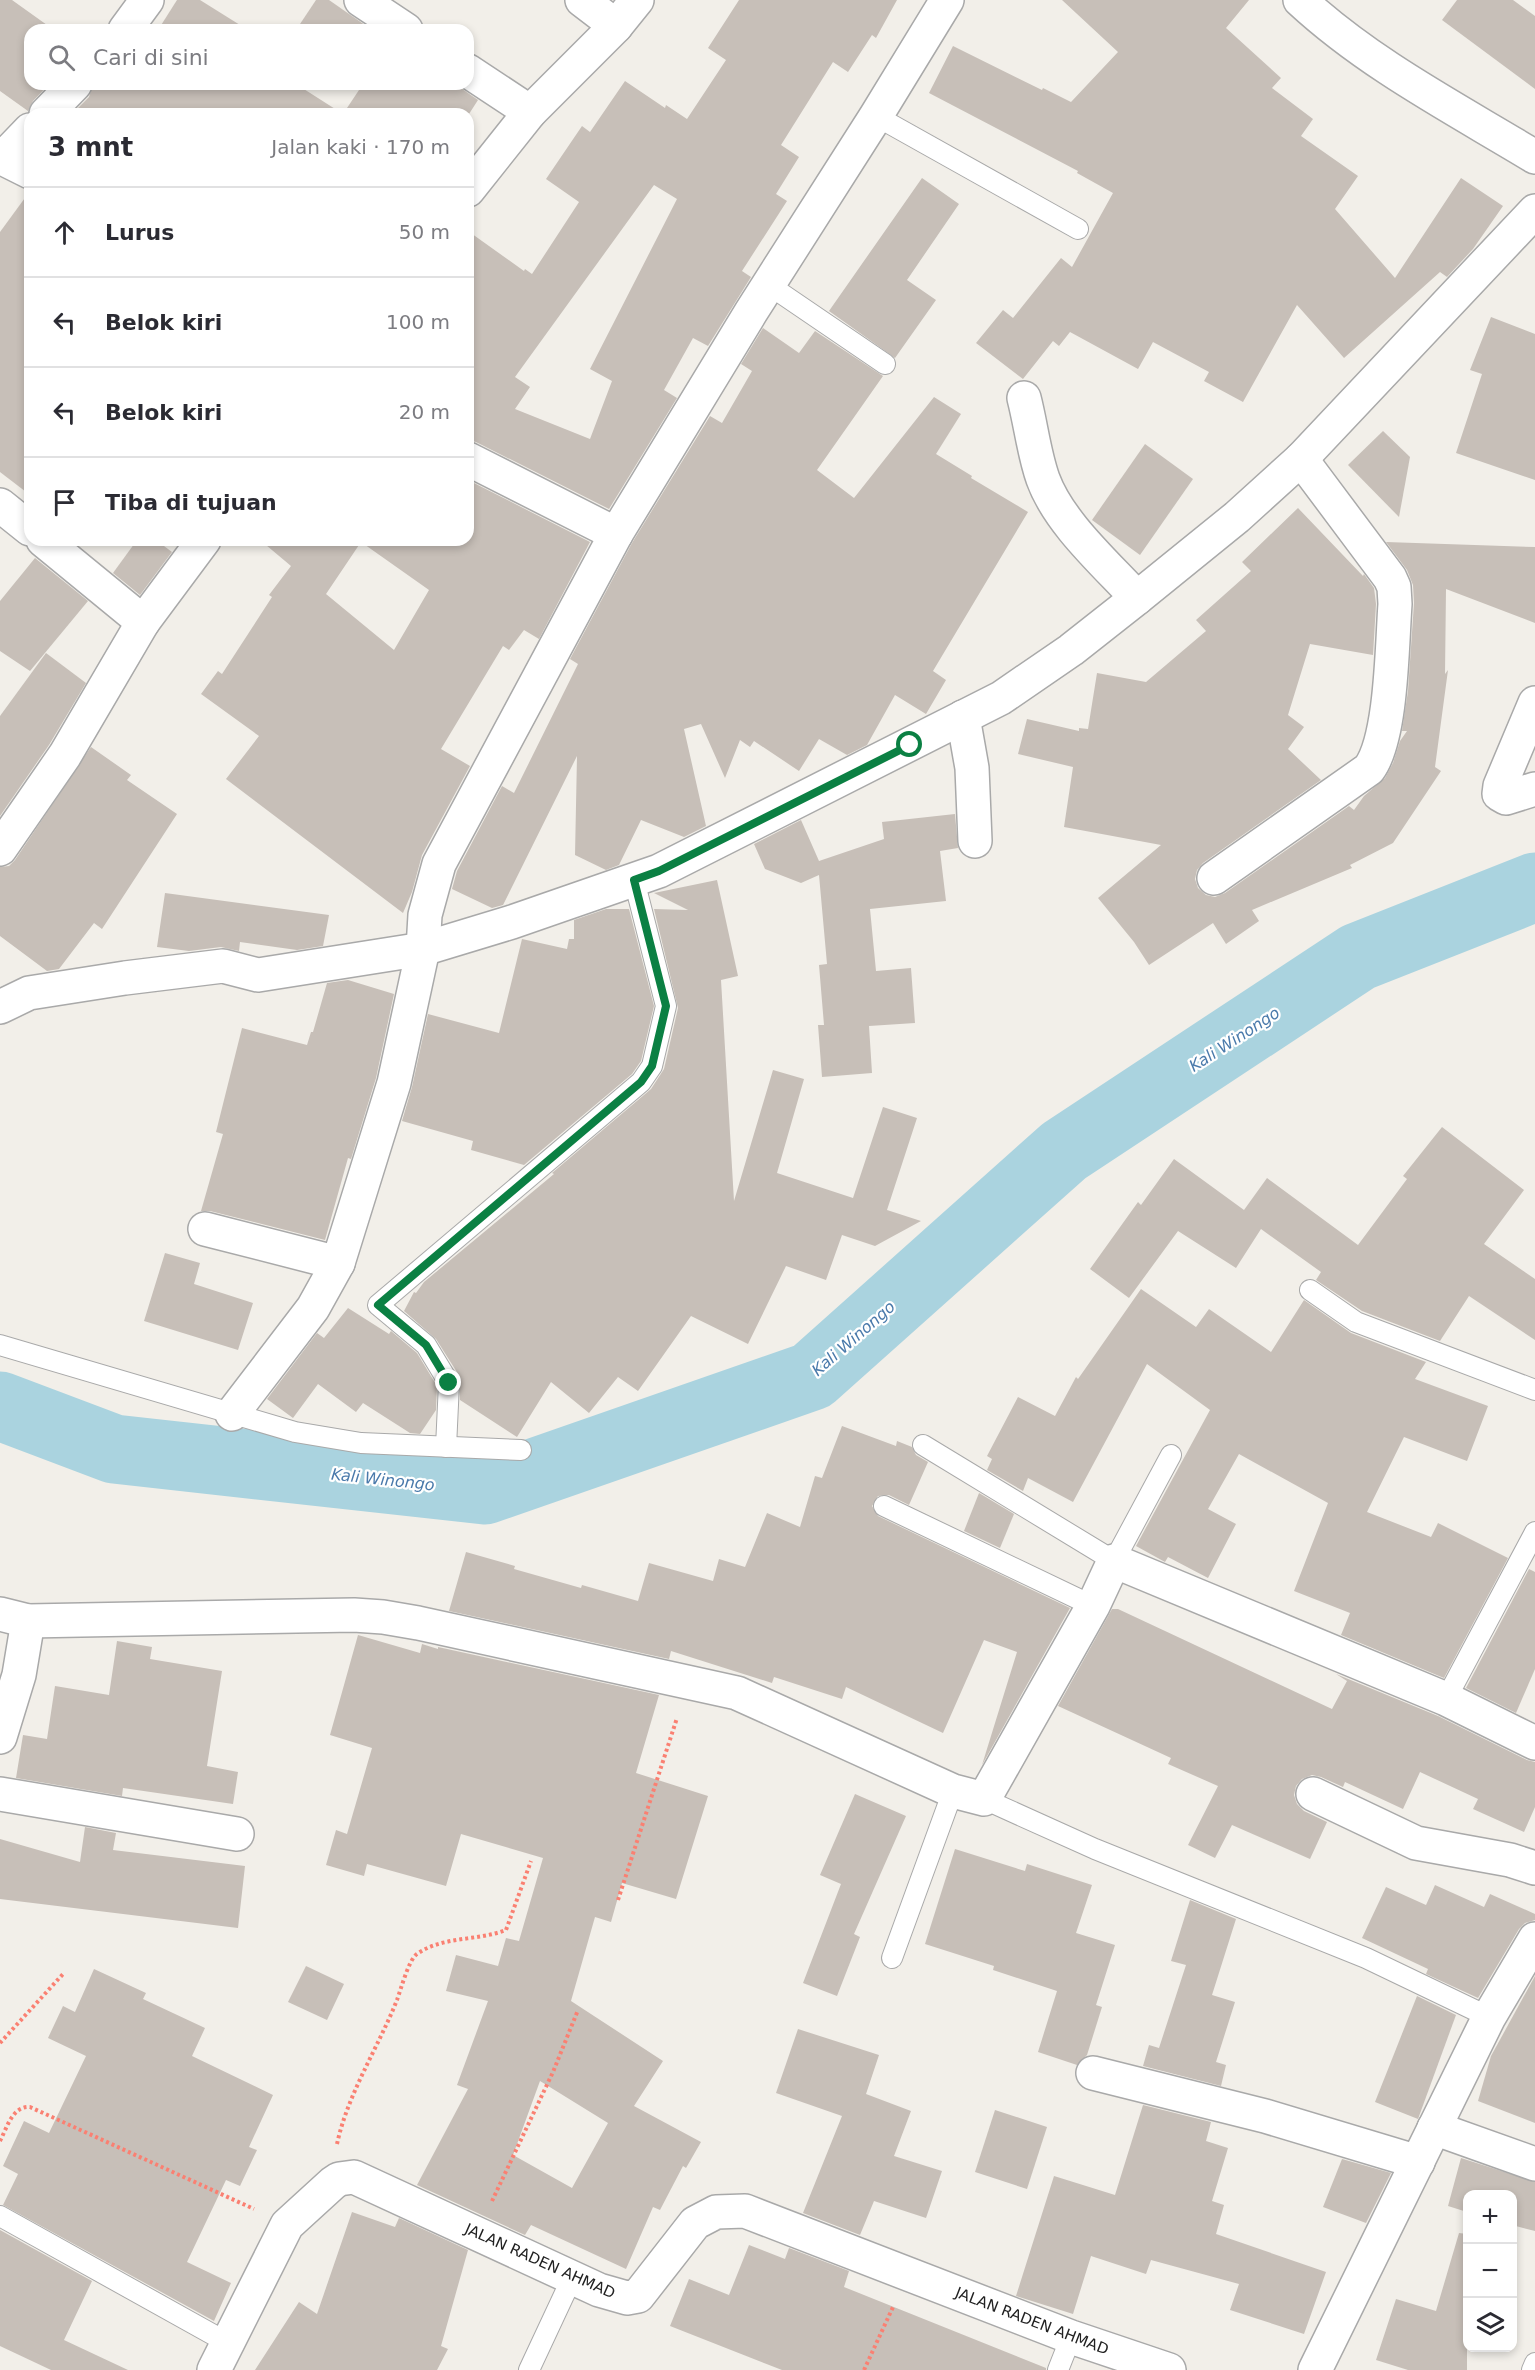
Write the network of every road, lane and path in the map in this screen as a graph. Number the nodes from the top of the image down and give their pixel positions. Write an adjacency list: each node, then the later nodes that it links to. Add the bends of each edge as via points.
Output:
1 (147, 0): 7 (street)
2 (361, 0): 8 (street)
3 (582, 0): 9 (street)
4 (637, 0): 9 (street)
5 (947, 0): 14 (street)
6 (1300, 0): 16 (street, via 1397,73)
7 (129, 24)
8 (397, 24)
9 (616, 26): 13 (street)
10 (474, 75): 13 (street)
11 (69, 90): 12 (street)
12 (52, 108)
13 (530, 111): 18 (street)
14 (876, 116): 20 (lane); 21 (street)
15 (24, 140): 17 (street)
16 (1535, 157)
17 (11, 162)
18 (474, 182)
19 (1535, 211): 24 (street)
20 (1078, 229)
21 (769, 285): 22 (lane); 28 (street)
22 (885, 364)
23 (1024, 398): 31 (street, via 1043,480 1058,508)
24 (1301, 459): 31 (street); 38 (street, via 1394,587 1386,715 1369,769)
25 (474, 462): 28 (street)
26 (0, 505): 27 (street)
27 (24, 524)
28 (616, 534): 40 (street, via 440,864)
29 (50, 546): 32 (street)
30 (200, 546): 32 (street)
31 (1137, 598): 34 (street, via 1026,681)
32 (143, 622): 37 (street, via 64,755)
33 (1535, 703): 35 (street, via 1499,794 1506,798)
34 (963, 717): 36 (street, via 972,768); 39 (street)
35 (1535, 789)
36 (975, 841)
37 (0, 849)
38 (1214, 878)
39 (634, 880): 40 (street); 49 (lane, via 666,1006 652,1066 641,1082 378,1305 426,1345 449,1383)
40 (424, 935): 41 (street, via 258,975 223,966 124,978 29,993); 43 (street, via 394,1083)
41 (0, 1008)
42 (205, 1229): 43 (street)
43 (338, 1263): 47 (street, via 313,1308)
44 (1310, 1290): 46 (lane, via 1356,1322)
45 (0, 1345): 47 (lane)
46 (1535, 1390)
47 (232, 1414): 49 (lane, via 295,1432 361,1443)
48 (923, 1445): 54 (lane)
49 (446, 1447): 50 (lane)
50 (522, 1450)
51 (1171, 1455): 54 (lane)
52 (884, 1506): 55 (lane)
53 (1535, 1532): 58 (lane)
54 (1114, 1561): 55 (street); 58 (street)
55 (1093, 1606): 64 (street)
56 (14, 1617): 57 (street, via 384,1617); 59 (street, via 19,1675)
57 (689, 1682): 61 (street, via 737,1693); 68 (path)
58 (1446, 1699): 60 (street)
59 (0, 1737)
60 (1535, 1743)
61 (952, 1791): 64 (street); 70 (lane)
62 (0, 1794): 65 (street)
63 (1312, 1794): 67 (street, via 1416,1843)
64 (984, 1799): 73 (lane, via 1095,1849 1366,1958)
65 (237, 1834)
66 (531, 1861): 80 (path, via 506,1930 443,1944 412,1959 384,2034 340,2129)
67 (1535, 1868)
68 (618, 1900)
69 (1535, 1940): 73 (street)
70 (892, 1958)
71 (63, 1974): 74 (path)
72 (578, 2010): 83 (path)
73 (1489, 2017): 76 (street)
74 (0, 2043)
75 (1093, 2073): 78 (street, via 1265,2116)
76 (1434, 2128): 78 (street); 79 (street)
77 (0, 2141): 82 (path, via 16,2111 30,2107)
78 (1418, 2162): 93 (street)
79 (1535, 2164)
80 (333, 2183): 82 (street); 83 (street, JALAN RADEN AHMAD, via 346,2177 364,2180)
81 (0, 2216): 87 (lane)
82 (287, 2225): 87 (street)
83 (477, 2234): 85 (street, JALAN RADEN AHMAD)
84 (909, 2274): 85 (street, JALAN RADEN AHMAD, via 745,2211 731,2210 716,2212 695,2223 639,2295 627,2298); 86 (street, JALAN RADEN AHMAD); 90 (path)
85 (572, 2278): 89 (lane)
86 (1071, 2337): 91 (lane); 92 (street, JALAN RADEN AHMAD)
87 (221, 2356)
88 (1535, 2363): 94 (lane)
89 (529, 2370)
90 (864, 2370)
91 (1058, 2370)
92 (1169, 2370)
93 (1315, 2370)
94 (1532, 2370)

